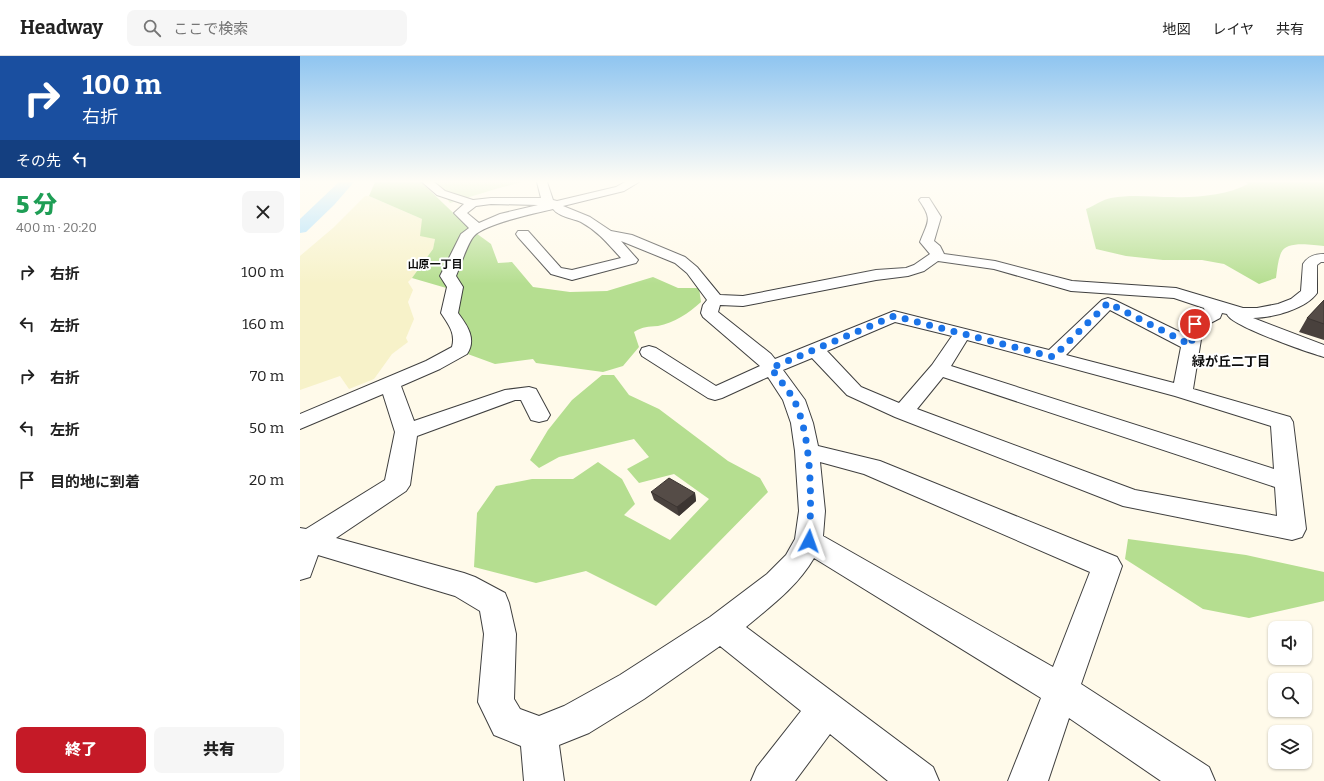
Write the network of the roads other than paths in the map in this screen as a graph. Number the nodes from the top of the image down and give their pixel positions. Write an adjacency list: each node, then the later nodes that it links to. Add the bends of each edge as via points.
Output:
1 (463, 216): 5 (street)
2 (519, 216): 5 (street, via 504,218)
3 (575, 216): 6 (street)
4 (936, 216): 7 (street, via 927,242 935,249)
5 (477, 228): 6 (street, via 527,229 556,271 572,275 631,260); 19 (street, via 468,234 448,276 455,287 449,314 462,331 463,341 460,350 433,365)
6 (607, 234): 9 (street, via 627,238 680,260 692,270)
7 (938, 257): 9 (street, via 908,272 876,275 742,301); 10 (street, via 995,265 1071,286 1176,293)
8 (1319, 262): 10 (street, via 1309,293 1297,302 1257,314)
9 (715, 300): 17 (street, via 710,313 764,358)
10 (1218, 307): 12 (street, via 1214,314 1195,324); 14 (street, via 1253,325)
11 (963, 333): 13 (street, via 894,316); 16 (street); 18 (street)
12 (1191, 345): 16 (street, via 1108,303); 20 (street)
13 (815, 350): 17 (street); 21 (street, via 854,391)
14 (1324, 350)
15 (648, 352): 17 (street, via 715,394)
16 (1053, 357): 20 (street)
17 (771, 368): 25 (street, via 794,400 802,423)
18 (939, 369): 21 (street); 26 (street)
19 (390, 383): 23 (street); 24 (street)
20 (1182, 392): 26 (street, via 1282,422)
21 (903, 412): 26 (street, via 1132,499 1292,528)
22 (539, 415): 24 (street, via 529,393 512,394)
23 (300, 422)
24 (406, 432): 28 (street, via 397,485)
25 (807, 451): 27 (street, via 812,511); 30 (street, via 871,467 1107,566)
26 (1287, 482)
27 (809, 541): 29 (street, via 796,563 778,583); 30 (street)
28 (303, 550): 32 (street, via 464,586 494,603 500,634 496,702 507,722)
29 (721, 627): 31 (street); 32 (street, via 632,687 576,720)
30 (1061, 691): 36 (street); 37 (street)
31 (826, 709): 34 (street); 35 (street)
32 (539, 735): 33 (street)
33 (544, 781)
34 (771, 781)
35 (919, 781)
36 (1028, 781)
37 (1195, 781)

